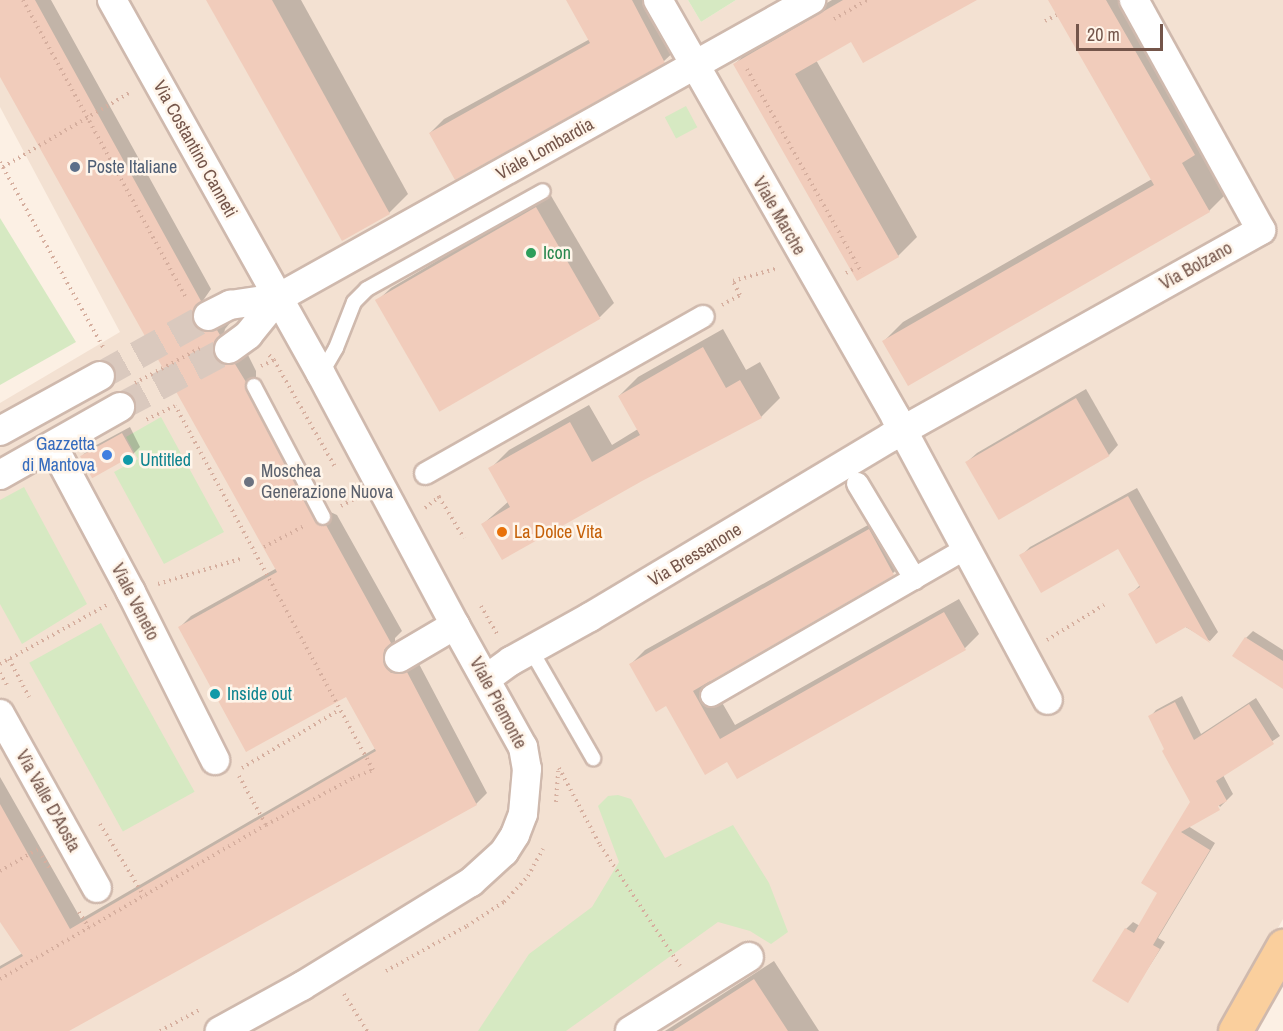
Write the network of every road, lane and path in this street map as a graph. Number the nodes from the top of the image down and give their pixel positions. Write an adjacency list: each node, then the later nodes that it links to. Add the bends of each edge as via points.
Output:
1 (23, 0): 18 (path)
2 (112, 0): 16 (street, Via Costantino Canneti)
3 (658, 0): 10 (street, Viale Marche)
4 (867, 0): 6 (path)
5 (1134, 0): 26 (street, Via Bolzano, via 1261,230)
6 (819, 11): 10 (street, Viale Lombardia)
7 (1057, 15): 8 (path)
8 (1045, 21)
9 (757, 63): 15 (path, via 747,69)
10 (694, 65): 16 (street, Viale Lombardia); 26 (street, Viale Marche)
11 (134, 90): 12 (path)
12 (3, 167)
13 (543, 191): 22 (lane, via 367,290 354,302)
14 (778, 268): 17 (path, via 733,281 740,295)
15 (862, 273)
16 (279, 298): 18 (street, Viale Lombardia, via 230,305); 18 (street, Viale Lombardia, via 248,335); 22 (street, Viale Piemonte)
17 (703, 316): 30 (street)
18 (209, 327): 25 (path)
19 (267, 353): 20 (path)
20 (274, 360): 21 (path); 29 (path)
21 (261, 366)
22 (321, 374): 45 (street, Viale Piemonte)
23 (100, 376): 27 (street)
24 (254, 386): 37 (lane)
25 (123, 398): 28 (street)
26 (903, 430): 41 (street, Viale Marche); 47 (street, Via Bressanone)
27 (0, 431)
28 (53, 446): 31 (street); 58 (street, Viale Veneto)
29 (336, 469)
30 (425, 472)
31 (0, 475)
32 (857, 483): 42 (street)
33 (348, 489): 36 (path)
34 (439, 497): 40 (path)
35 (420, 499): 38 (path)
36 (359, 509)
37 (323, 517)
38 (431, 518)
39 (242, 525): 54 (path)
40 (464, 538)
41 (966, 548): 42 (street); 46 (street, Viale Marche)
42 (914, 578): 51 (street)
43 (477, 599): 47 (path)
44 (1104, 605): 46 (path)
45 (455, 626): 48 (street); 50 (street, Viale Piemonte)
46 (1023, 655): 53 (street, Viale Marche)
47 (521, 656): 50 (street, Via Bressanone); 57 (lane)
48 (399, 658)
49 (9, 659): 52 (path)
50 (486, 679): 80 (street, Viale Piemonte, via 524,747 528,769 523,814 504,852 471,882 302,986)
51 (711, 695)
52 (29, 698)
53 (1048, 700)
54 (339, 710): 62 (path, via 237,771); 62 (path, via 373,770)
55 (0, 714): 68 (street, Via Valle D'Aosta)
56 (556, 758): 59 (path)
57 (593, 758)
58 (215, 760)
59 (558, 768): 60 (path); 75 (path, via 600,845)
60 (555, 807)
61 (100, 824): 69 (path)
62 (266, 825): 69 (path)
63 (545, 843): 72 (path, via 528,876 504,902)
64 (38, 849): 66 (path)
65 (42, 856): 67 (path)
66 (0, 871)
67 (52, 871)
68 (97, 888)
69 (144, 896): 73 (path)
70 (1283, 946): 83 (main road)
71 (749, 957): 75 (street)
72 (385, 972)
73 (0, 979)
74 (354, 988): 76 (path)
75 (695, 990): 82 (street)
76 (344, 994): 77 (path); 81 (path)
77 (335, 999)
78 (200, 1009): 79 (path)
79 (160, 1031)
80 (220, 1031)
81 (367, 1031)
82 (630, 1031)
83 (1235, 1031)

